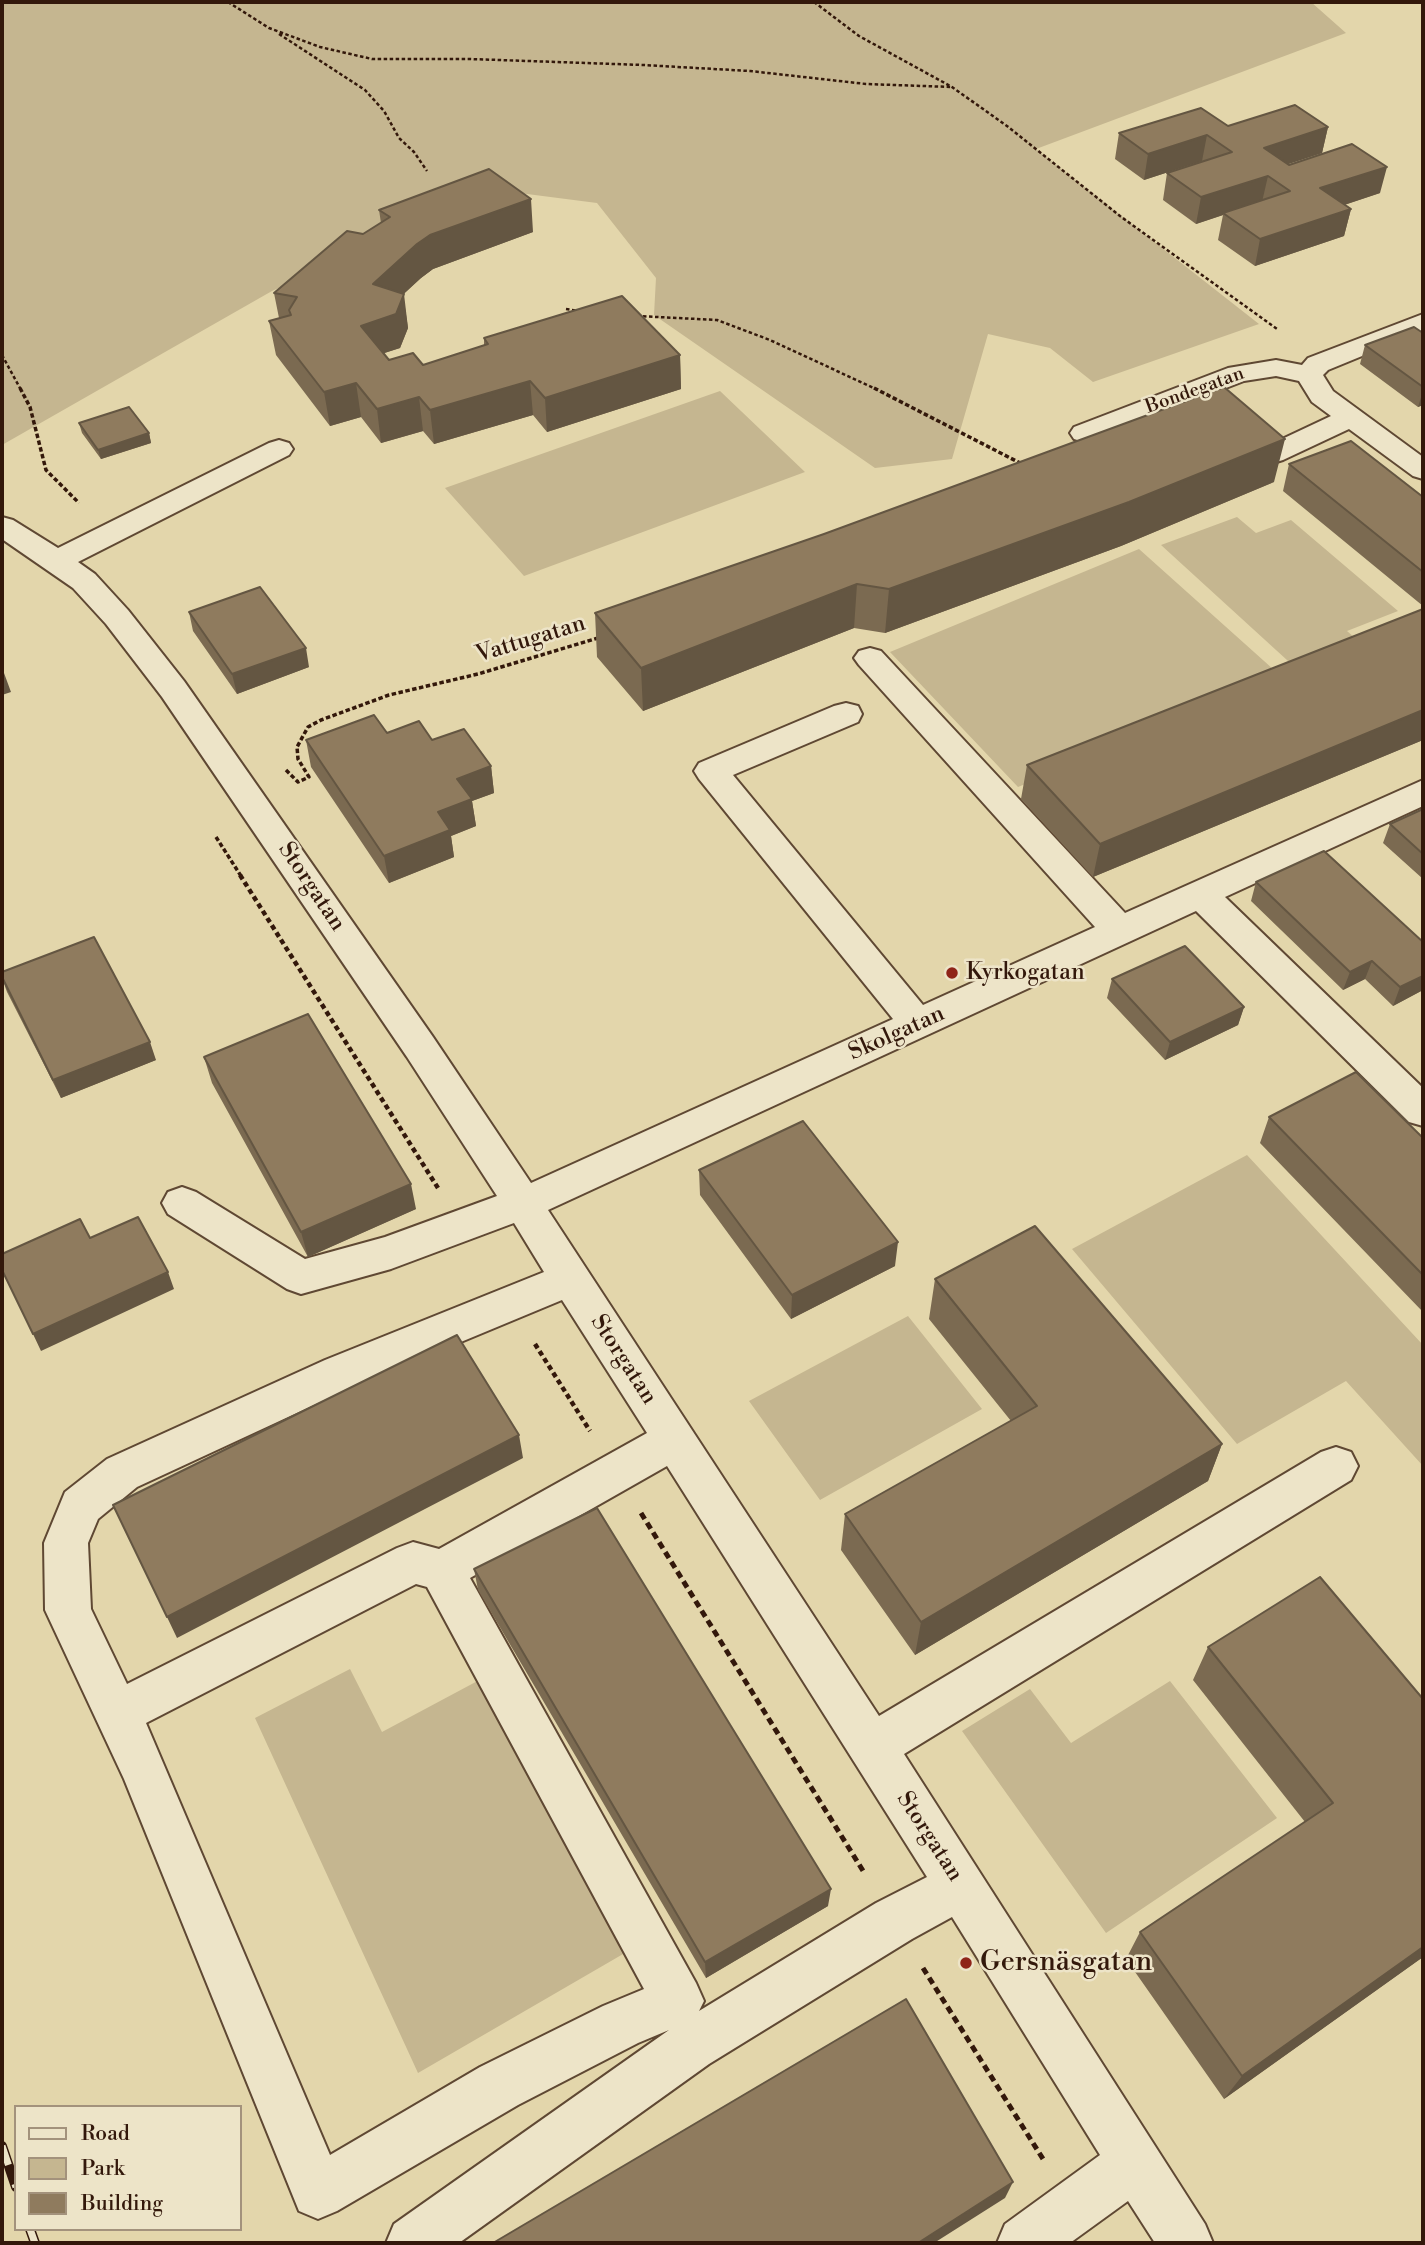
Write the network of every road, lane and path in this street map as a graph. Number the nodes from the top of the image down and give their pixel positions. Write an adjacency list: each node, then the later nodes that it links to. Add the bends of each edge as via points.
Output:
1 (228, 2): 3 (path)
2 (814, 2): 4 (path, via 859,36)
3 (269, 28): 4 (path, via 372,59 656,66); 5 (path, via 365,90)
4 (952, 87): 11 (path)
5 (427, 172)
6 (566, 309): 7 (path)
7 (579, 312)
8 (630, 317): 13 (path, via 717,320 760,336 909,404 1044,476)
9 (1423, 322): 11 (street)
10 (2, 355): 18 (path, via 30,407 46,470)
11 (1316, 368): 12 (street, via 1322,396); 13 (street, Bondegatan, via 1238,374)
12 (1351, 416): 15 (street); 16 (street)
13 (1084, 433)
14 (279, 449): 18 (street)
15 (1273, 454)
16 (1423, 470)
17 (2, 526): 19 (street, Storgatan)
18 (111, 534): 19 (street)
19 (56, 561): 23 (street, Storgatan, via 84,581 117,617)
20 (605, 635): 23 (path, Vattugatan, via 541,657 389,695 321,720 308,727 297,747 298,759 309,777 298,782 281,766 265,762)
21 (870, 658): 27 (street)
22 (846, 714): 28 (street, via 711,771)
23 (233, 773): 31 (street, Storgatan)
24 (1423, 792): 26 (street, Skolgatan)
25 (209, 825): 32 (path)
26 (1202, 896): 27 (street, Skolgatan); 29 (street)
27 (1121, 932): 28 (street, Skolgatan)
28 (918, 1024): 31 (street, Skolgatan)
29 (1423, 1111)
30 (182, 1203): 32 (street, Skolgatan, via 301,1277 391,1252)
31 (523, 1204): 32 (street, Skolgatan); 33 (street, Storgatan)
32 (461, 1224)
33 (570, 1279): 34 (street); 35 (street, Storgatan)
34 (510, 1303): 37 (path); 39 (street, via 340,1373 122,1472 81,1506 66,1543 68,1609)
35 (674, 1440): 37 (street); 40 (street, Storgatan)
36 (1336, 1466): 40 (street)
37 (616, 1472): 38 (street); 42 (path)
38 (442, 1570): 39 (street, via 413,1563); 39 (street, via 678,2001 621,2024 499,2087 318,2192)
39 (118, 1713)
40 (872, 1748): 41 (street, Storgatan)
41 (961, 1886): 42 (street); 43 (street, Storgatan)
42 (894, 1921): 44 (path); 45 (street, via 691,2046)
43 (1135, 2163): 44 (street); 47 (street, Storgatan)
44 (1073, 2208): 46 (street)
45 (413, 2243)
46 (1024, 2243)
47 (1186, 2243)

